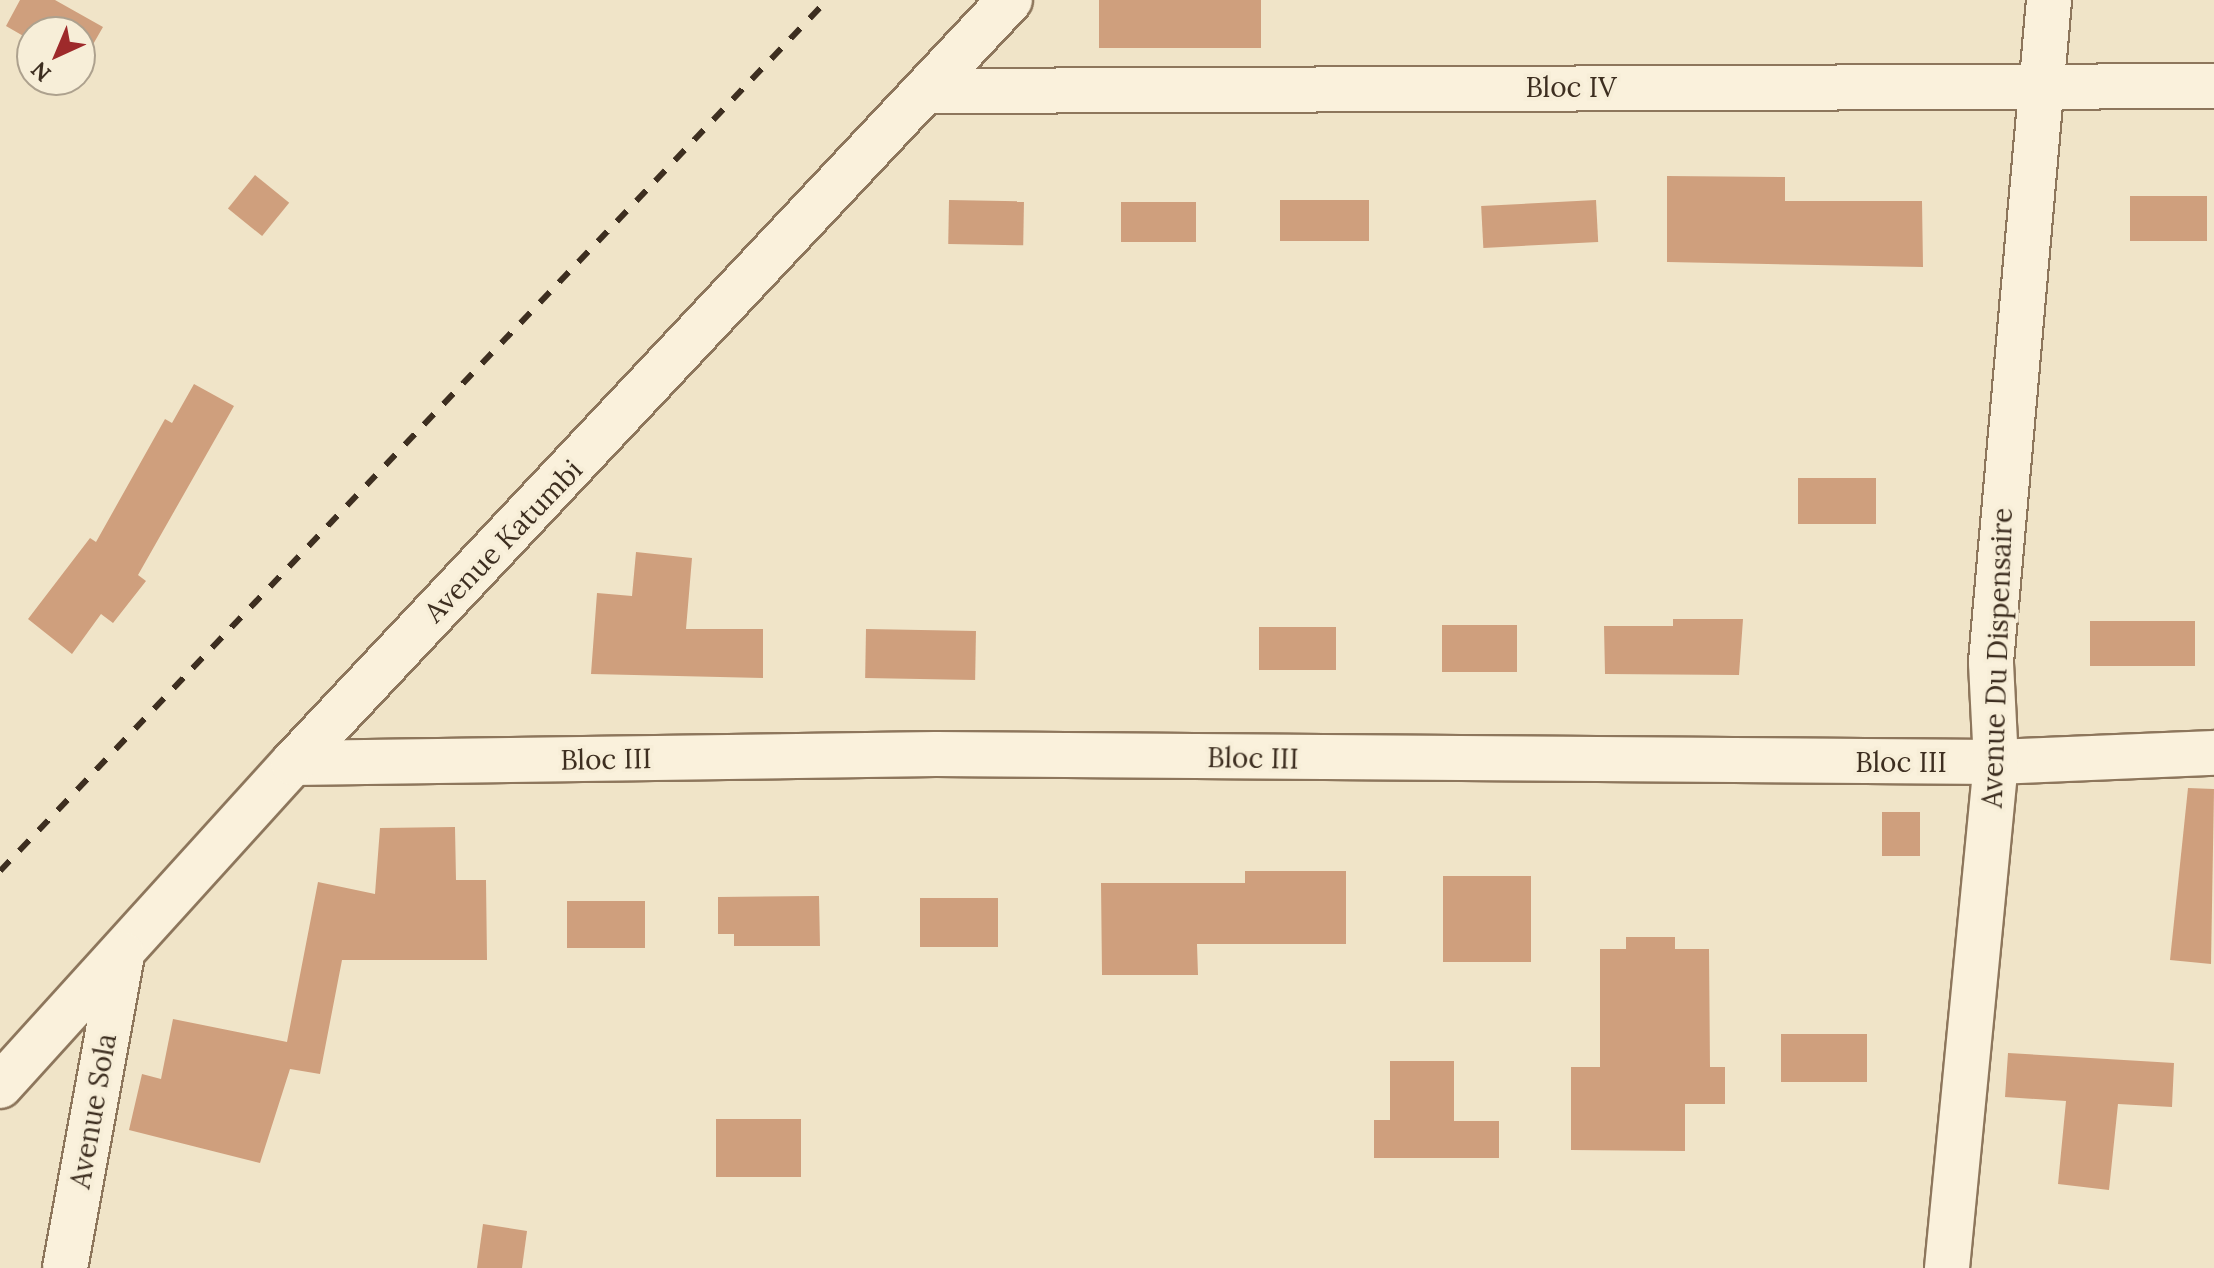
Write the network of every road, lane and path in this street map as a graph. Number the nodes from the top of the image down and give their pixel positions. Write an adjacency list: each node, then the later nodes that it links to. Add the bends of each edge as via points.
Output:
1 (1010, 0): 5 (street, Avenue Katumbi)
2 (2049, 0): 4 (street, Avenue Du Dispensaire)
3 (2214, 86): 4 (street, Bloc IV)
4 (2041, 87): 5 (street, Bloc IV); 7 (street, Avenue Du Dispensaire, via 1991,662)
5 (928, 91): 8 (street, Avenue Katumbi)
6 (2214, 753): 7 (street, Bloc III)
7 (1996, 762): 8 (street, Bloc III, via 936,754); 12 (street, Avenue Du Dispensaire)
8 (293, 763): 9 (street, Avenue Katumbi)
9 (122, 954): 10 (street, Avenue Katumbi); 11 (street, Avenue Sola)
10 (0, 1086)
11 (65, 1268)
12 (1947, 1268)

